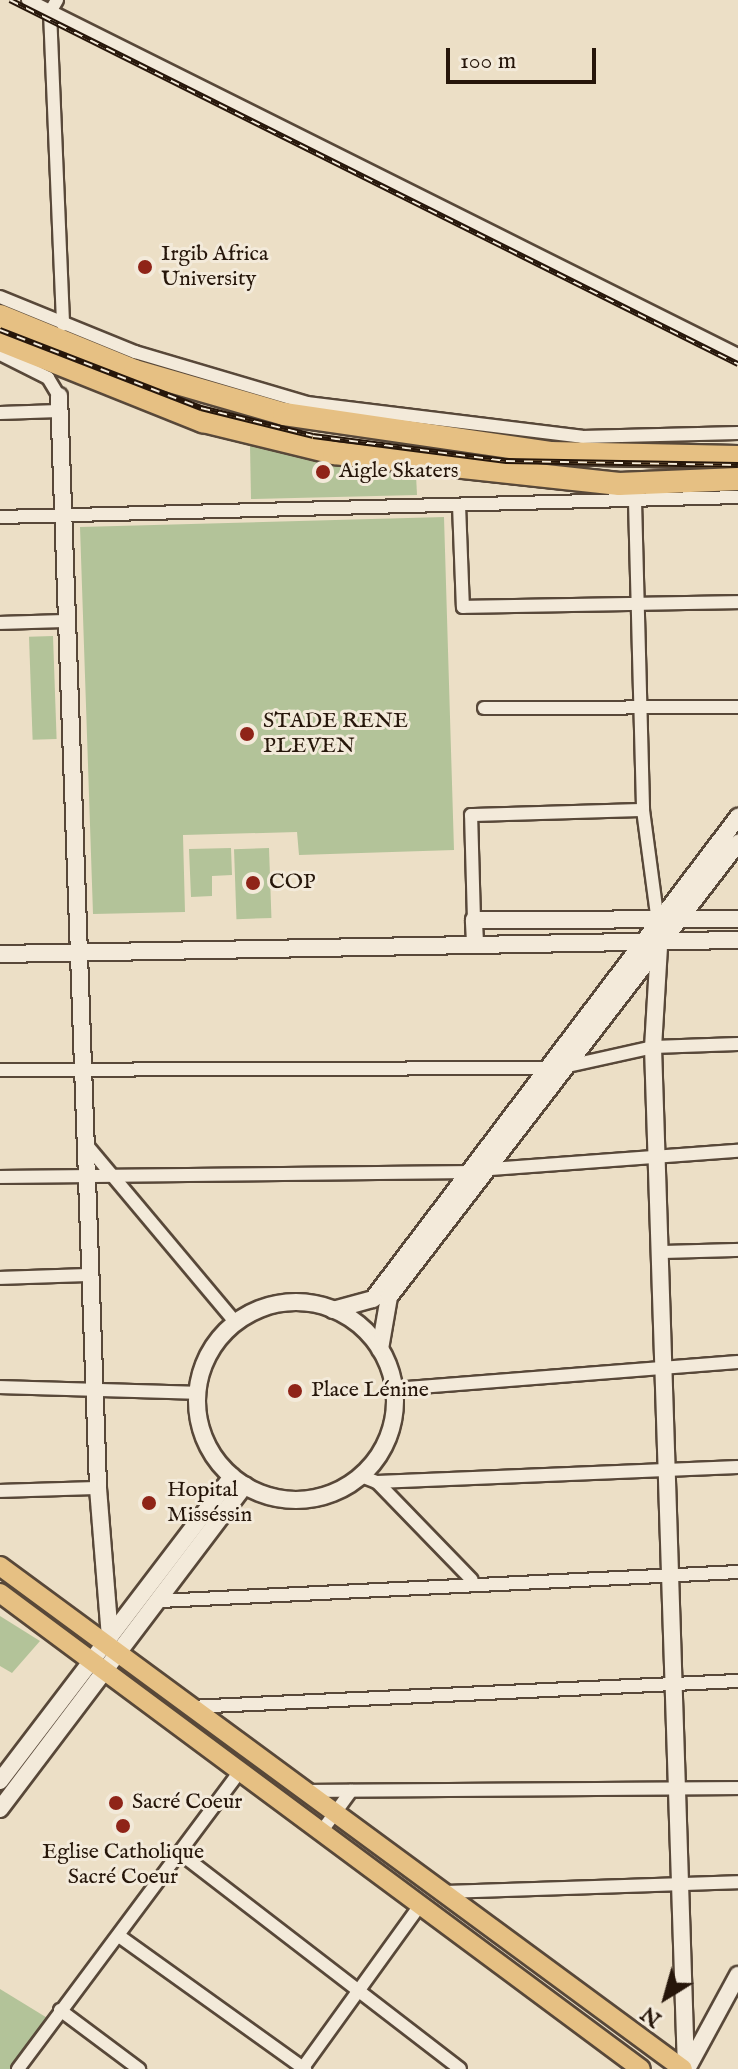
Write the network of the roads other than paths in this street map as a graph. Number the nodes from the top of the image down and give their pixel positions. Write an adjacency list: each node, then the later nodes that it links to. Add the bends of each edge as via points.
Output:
1 (28, 0): 3 (street)
2 (57, 0): 3 (street)
3 (50, 12): 6 (street); 9 (street)
4 (0, 297): 6 (street)
5 (0, 316): 13 (highway, via 135,371 284,414 535,452)
6 (63, 325): 12 (street, via 307,403 582,437)
7 (0, 340): 14 (highway, via 191,417 334,453 619,484)
8 (0, 354): 10 (street, via 48,378)
9 (738, 355)
10 (59, 404): 11 (street); 18 (street)
11 (0, 413)
12 (738, 433)
13 (738, 457)
14 (738, 479)
15 (738, 497): 16 (street)
16 (635, 501): 17 (street); 20 (street)
17 (459, 505): 18 (street); 20 (street, via 463,607)
18 (63, 516): 19 (street); 22 (street)
19 (0, 517)
20 (638, 602): 21 (street); 24 (street)
21 (738, 602)
22 (67, 621): 23 (street); 38 (street)
23 (0, 623)
24 (640, 705): 25 (street); 26 (street); 27 (street)
25 (738, 707)
26 (484, 708)
27 (643, 810): 31 (street, via 471,815); 33 (street)
28 (738, 817): 33 (street)
29 (738, 843): 32 (street)
30 (738, 919): 32 (street)
31 (474, 920): 33 (street); 35 (street)
32 (678, 922): 33 (street); 37 (street)
33 (658, 923): 36 (street)
34 (738, 940): 37 (street)
35 (475, 942): 36 (street); 38 (street)
36 (637, 947): 37 (street); 44 (street)
37 (659, 947): 41 (street); 42 (street)
38 (78, 952): 39 (street); 43 (street)
39 (0, 954)
40 (738, 1044): 41 (street)
41 (653, 1047): 42 (street); 48 (street)
42 (568, 1066): 49 (street)
43 (82, 1067): 44 (street); 45 (street); 46 (street)
44 (547, 1068): 50 (street)
45 (0, 1070)
46 (85, 1143): 51 (street); 52 (street)
47 (738, 1151): 48 (street)
48 (657, 1153): 49 (street); 55 (street)
49 (490, 1169): 60 (street, via 389,1297)
50 (467, 1172): 51 (street); 58 (street, via 373,1299)
51 (114, 1174): 52 (street); 59 (street)
52 (86, 1175): 53 (street); 56 (street)
53 (0, 1177)
54 (738, 1250): 55 (street)
55 (660, 1252): 62 (street)
56 (89, 1275): 57 (street); 63 (street)
57 (0, 1278)
58 (333, 1310): 59 (street, via 281,1303); 60 (street)
59 (235, 1322): 66 (street, via 208,1353)
60 (380, 1349): 65 (street)
61 (738, 1362): 62 (street)
62 (664, 1364): 65 (street); 68 (street)
63 (94, 1384): 64 (street); 66 (street); 71 (street)
64 (0, 1387)
65 (394, 1389): 69 (street, via 389,1436)
66 (197, 1393): 70 (street, via 205,1440)
67 (738, 1467): 68 (street)
68 (667, 1470): 69 (street); 75 (street)
69 (369, 1479): 70 (street, via 306,1499); 76 (street)
70 (238, 1481): 78 (street); 79 (street)
71 (98, 1488): 72 (street); 79 (street)
72 (0, 1491)
73 (0, 1566): 79 (main road)
74 (738, 1572): 75 (street)
75 (671, 1574): 76 (street); 82 (street)
76 (472, 1580): 78 (street)
77 (0, 1593): 80 (main road)
78 (160, 1601): 79 (street)
79 (111, 1647): 80 (street); 83 (main road)
80 (96, 1669): 84 (main road); 85 (street); 90 (street)
81 (738, 1681): 82 (street)
82 (674, 1684): 83 (street); 86 (street)
83 (187, 1707): 88 (main road)
84 (239, 1772): 92 (main road); 93 (street)
85 (0, 1781)
86 (678, 1788): 87 (street); 89 (street); 95 (street)
87 (738, 1788)
88 (307, 1791): 89 (street); 91 (main road)
89 (351, 1791): 91 (street)
90 (0, 1809)
91 (337, 1811): 92 (street); 96 (main road)
92 (321, 1832): 97 (main road)
93 (181, 1854): 98 (street); 100 (street)
94 (738, 1882): 95 (street)
95 (681, 1884): 96 (street); 108 (street)
96 (444, 1892): 108 (main road)
97 (421, 1904): 100 (street); 107 (main road)
98 (119, 1936): 102 (street); 105 (street)
99 (738, 1975): 101 (street)
100 (358, 1991): 105 (street); 106 (street)
101 (731, 2001): 108 (street)
102 (60, 2010): 103 (street); 104 (street)
103 (18, 2069)
104 (139, 2069)
105 (303, 2069)
106 (460, 2069)
107 (641, 2069)
108 (685, 2069)

